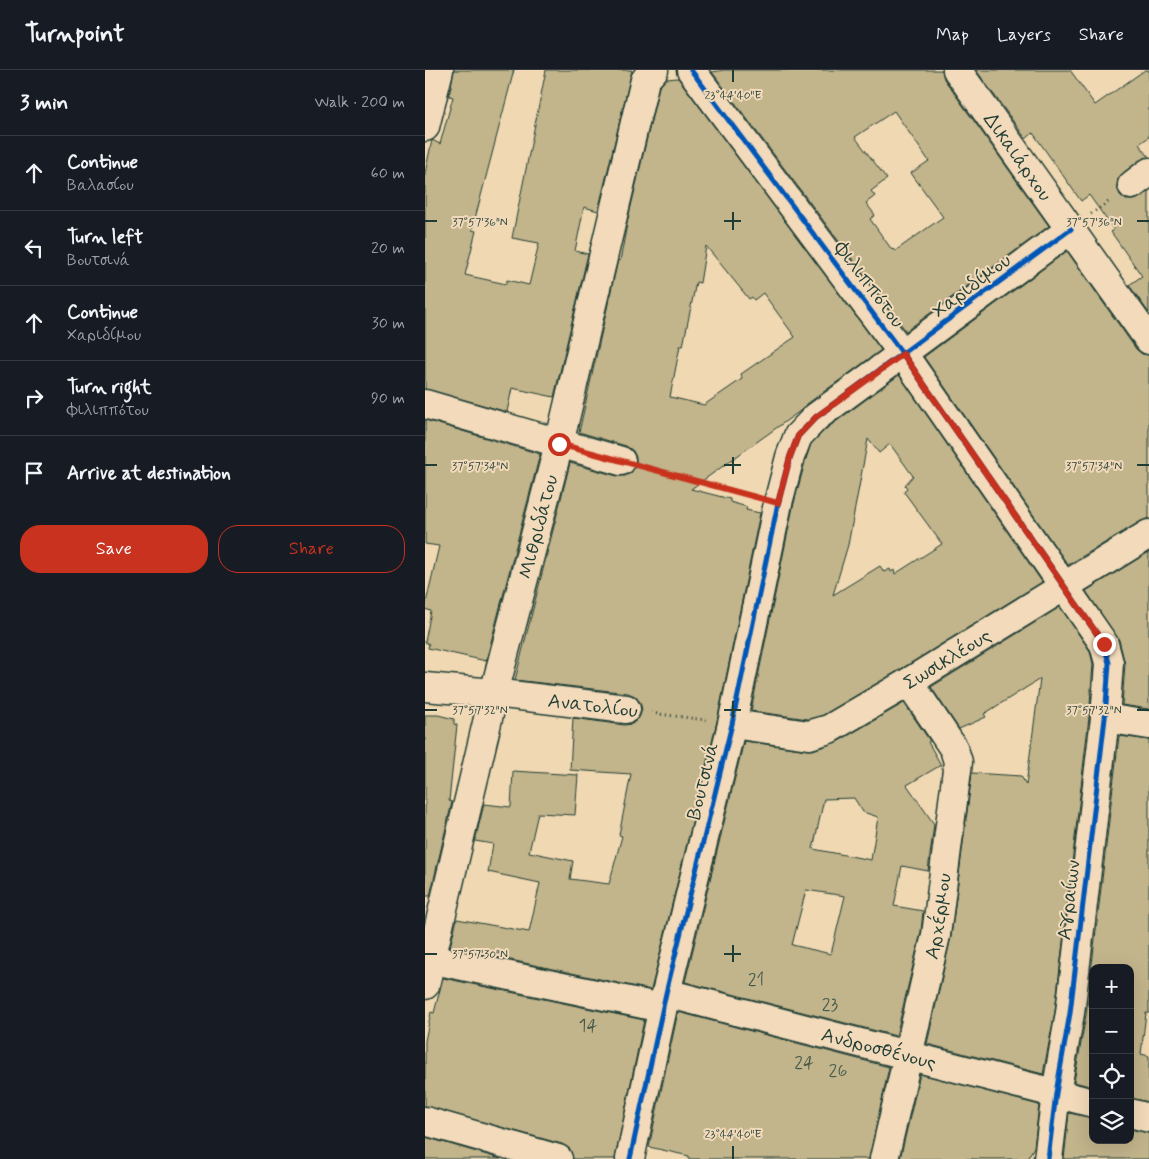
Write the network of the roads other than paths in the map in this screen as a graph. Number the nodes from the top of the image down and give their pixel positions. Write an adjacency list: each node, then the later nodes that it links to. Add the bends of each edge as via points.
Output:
1 (439, 70): 5 (street)
2 (654, 70): 11 (street, Μιθριδάτου, via 645,80)
3 (691, 70): 8 (street, Φιλιππότου)
4 (957, 70): 6 (street, Δικαιάρχου)
5 (425, 127)
6 (1071, 230): 7 (street, Δικαιάρχου); 8 (street, Χαριδίμου)
7 (1149, 340)
8 (903, 354): 10 (street, Χαριδίμου); 14 (street, Φιλιππότου)
9 (425, 404): 11 (street)
10 (816, 417): 21 (street, Βουτσινά, via 798,436 790,457)
11 (559, 444): 12 (street); 18 (street, Μιθριδάτου)
12 (621, 461)
13 (1149, 534): 14 (street, Σωσικλέους)
14 (1064, 588): 15 (street, Φιλιππότου); 16 (street, Σωσικλέους)
15 (1104, 644): 20 (street, Αγραίων, via 1109,663)
16 (909, 682): 21 (street, Σωσικλέους, via 829,729 809,735); 25 (street, Αρχέρμου, via 954,750 957,762 936,935)
17 (425, 686): 18 (street, Ανατολίου)
18 (494, 693): 19 (street, Ανατολίου); 23 (street, Μιθριδάτου)
19 (625, 709)
20 (1105, 718): 22 (street); 26 (street, Αγραίων, via 1070,1013)
21 (732, 724): 24 (street, Βουτσινά)
22 (1149, 725)
23 (427, 967): 24 (street, Ανδροσθένους)
24 (664, 1000): 25 (street, Ανδροσθένους); 32 (street, Βουτσινά)
25 (908, 1055): 26 (street, Ανδροσθένους); 33 (street, Αρχέρμου)
26 (1056, 1093): 27 (street, Ανδροσθένους); 34 (street, Αγραίων)
27 (1089, 1102)
28 (1134, 1114): 29 (street)
29 (1149, 1118)
30 (425, 1121): 31 (street)
31 (558, 1159)
32 (630, 1159)
33 (884, 1159)
34 (1049, 1159)

